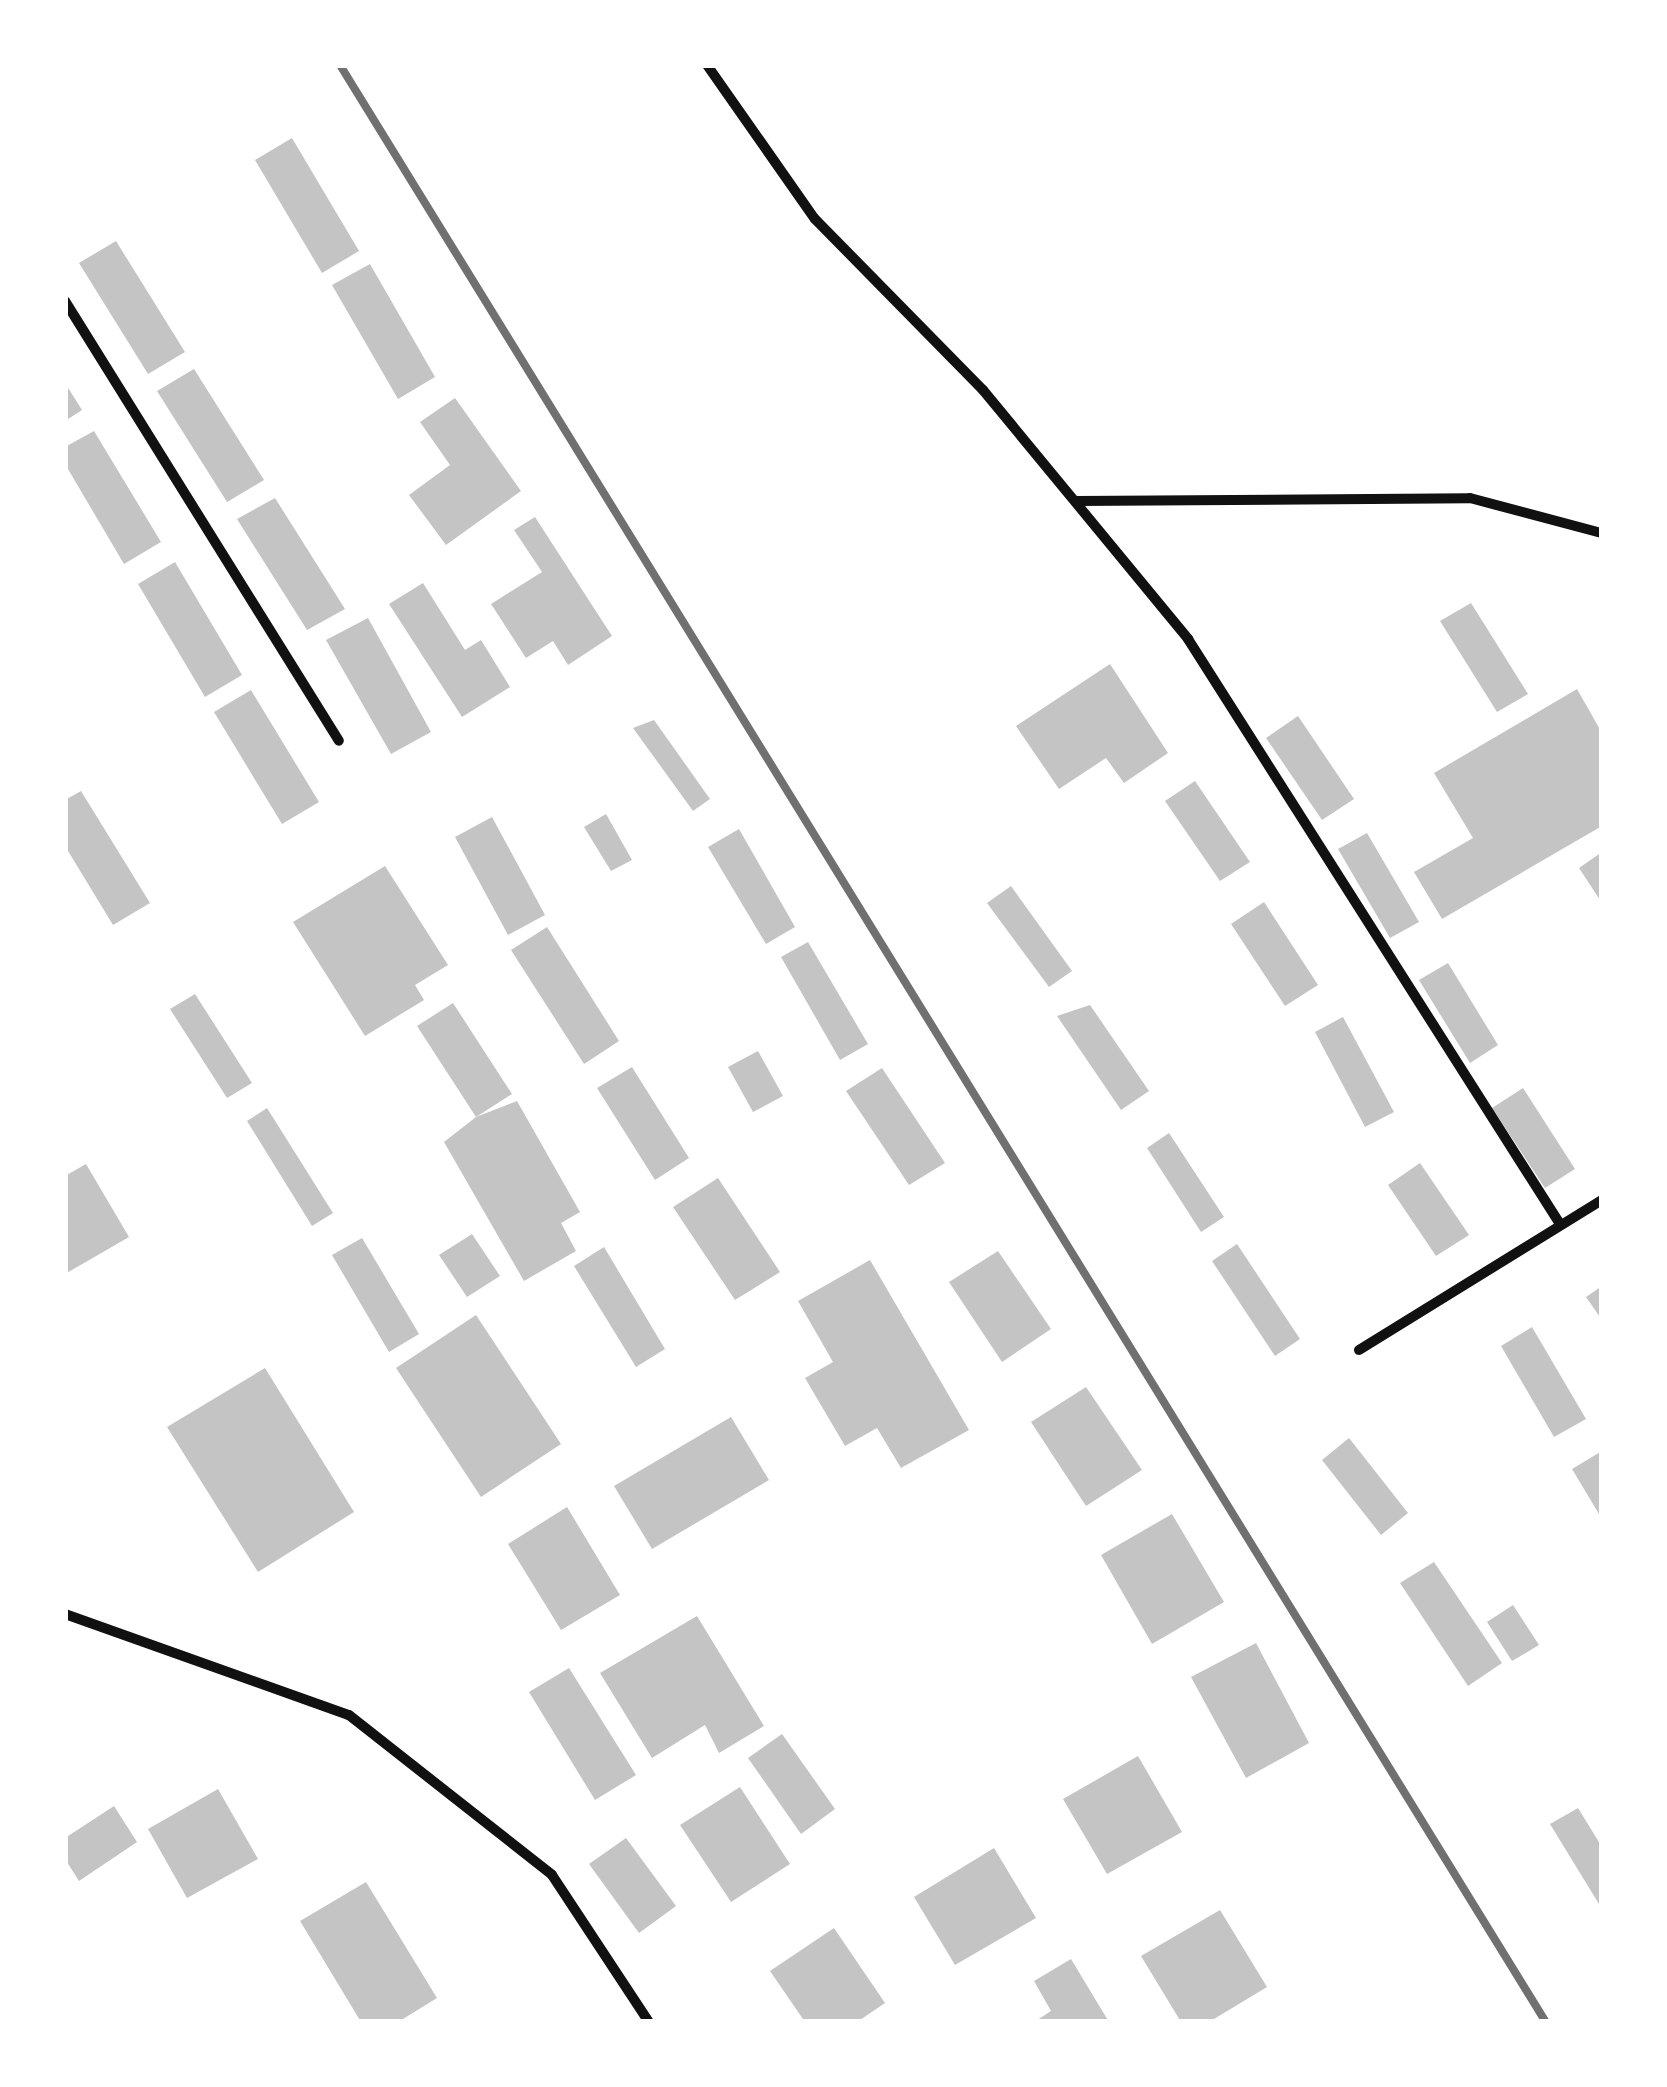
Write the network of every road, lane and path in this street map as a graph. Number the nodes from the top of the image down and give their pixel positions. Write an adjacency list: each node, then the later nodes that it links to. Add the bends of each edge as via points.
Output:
1 (707, 65): 3 (street, via 816,218 983,390)
2 (65, 301): 5 (street)
3 (1076, 502): 4 (street, via 1470,498); 7 (street, via 1188,639)
4 (1602, 533)
5 (339, 741)
6 (1602, 1200): 7 (street)
7 (1560, 1224): 8 (street)
8 (1359, 1350)
9 (65, 1614): 10 (street, via 350,1715 552,1875)
10 (649, 2022)

